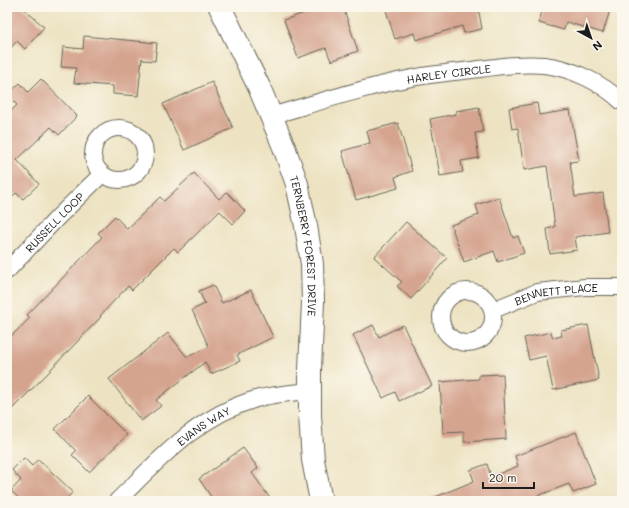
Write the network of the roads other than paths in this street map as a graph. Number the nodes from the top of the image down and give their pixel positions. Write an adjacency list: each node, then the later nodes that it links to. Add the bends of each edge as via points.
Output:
1 (220, 7): 3 (street, TERNBERRY FOREST DRIVE)
2 (622, 102): 3 (street, HARLEY CIRCLE, via 584,76 551,66 525,65 417,77)
3 (271, 116): 8 (street, TERNBERRY FOREST DRIVE, via 297,184 312,264)
4 (102, 174): 5 (street, RUSSELL LOOP)
5 (7, 271)
6 (622, 287): 7 (street, BENNETT PLACE, via 585,287 537,292)
7 (493, 310)
8 (310, 391): 9 (street, EVANS WAY, via 255,399 203,424 182,438); 10 (street, TERNBERRY FOREST DRIVE, via 314,460)
9 (117, 501)
10 (321, 501)

